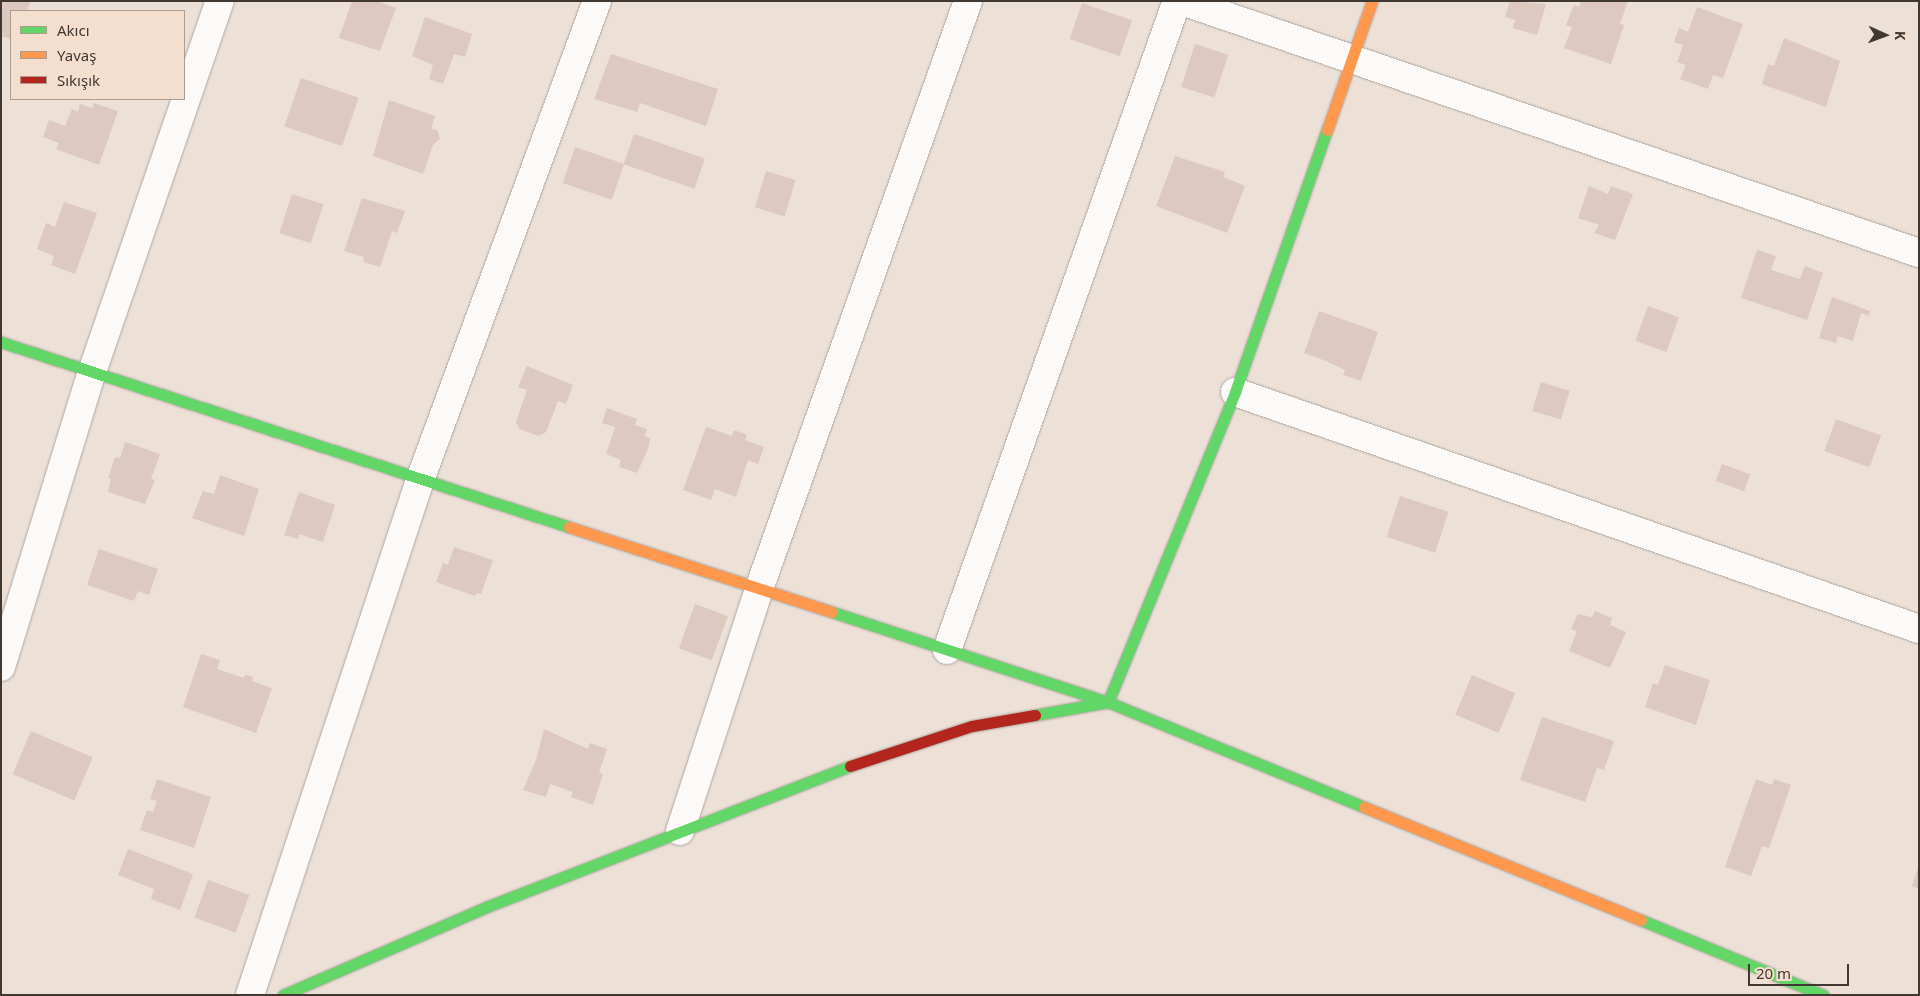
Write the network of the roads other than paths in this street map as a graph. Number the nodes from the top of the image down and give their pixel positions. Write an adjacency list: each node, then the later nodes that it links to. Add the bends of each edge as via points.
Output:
1 (220, 1): 10 (street)
2 (597, 1): 12 (street)
3 (968, 1): 13 (street)
4 (1177, 1): 15 (street)
5 (1182, 1): 7 (street)
6 (1372, 1): 7 (street)
7 (1353, 60): 8 (street); 11 (street)
8 (1919, 253)
9 (1, 342): 10 (street)
10 (92, 372): 12 (street); 16 (street)
11 (1235, 392): 14 (street); 17 (street)
12 (420, 480): 13 (street); 19 (street)
13 (759, 589): 15 (street); 18 (street)
14 (1919, 629)
15 (947, 650): 17 (street)
16 (1, 668)
17 (1108, 702): 18 (street, via 972,726 810,779); 21 (street)
18 (680, 831): 20 (street, via 489,906)
19 (250, 995)
20 (283, 995)
21 (1823, 995)

